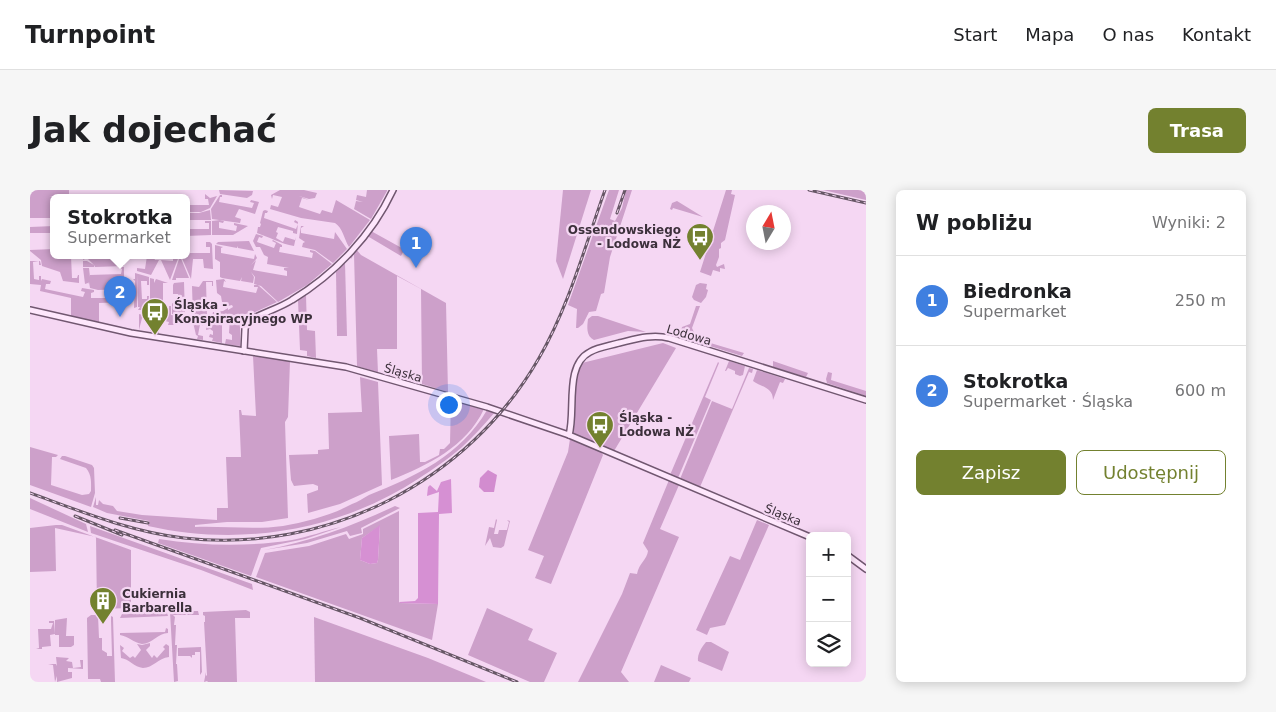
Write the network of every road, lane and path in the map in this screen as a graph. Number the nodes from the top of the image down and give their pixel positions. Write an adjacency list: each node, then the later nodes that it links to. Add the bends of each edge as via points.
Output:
1 (393, 190): 3 (street, via 370,228 336,267 305,292 247,322)
2 (30, 310): 3 (street, Śląska, via 131,332)
3 (244, 351): 5 (street, Śląska, via 351,368 487,407)
4 (866, 400): 5 (street, Lodowa, via 669,338 649,336 602,347 584,357 574,374)
5 (569, 435): 6 (street, Śląska)
6 (806, 535)
7 (851, 559): 8 (street)
8 (866, 569)

